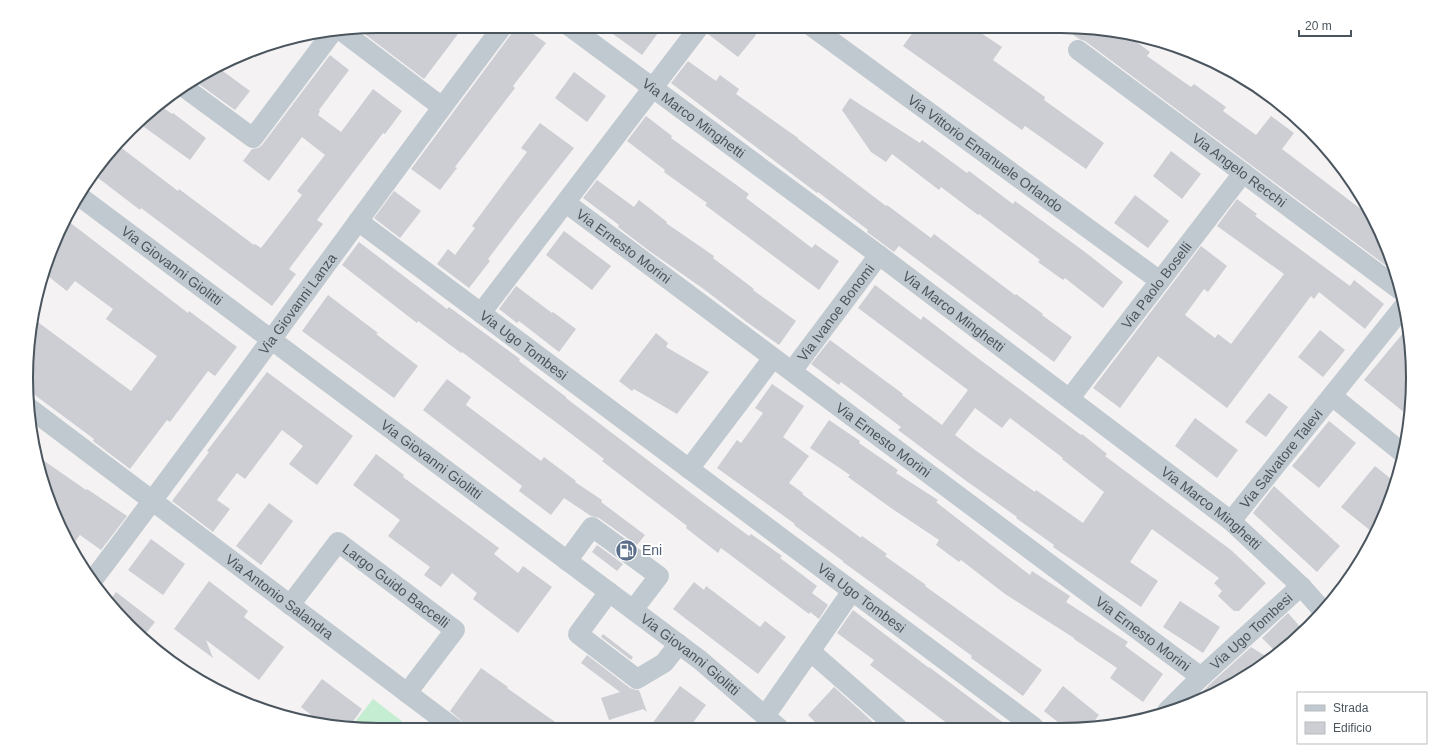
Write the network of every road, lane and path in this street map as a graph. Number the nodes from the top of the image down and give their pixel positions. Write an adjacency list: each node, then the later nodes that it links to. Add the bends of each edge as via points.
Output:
1 (498, 33): 10 (street, Via Giovanni Lanza)
2 (579, 33): 8 (street, Via Marco Minghetti)
3 (695, 33): 8 (street)
4 (821, 33): 16 (street, Via Vittorio Emanuele Orlando)
5 (347, 35): 10 (street)
6 (329, 37): 9 (street, via 253,138)
7 (1078, 50): 11 (street, Via Angelo Recchi)
8 (653, 89): 13 (street); 15 (street, Via Marco Minghetti)
9 (188, 90)
10 (442, 107): 14 (street, Via Giovanni Lanza)
11 (1243, 173): 16 (street, Via Paolo Boselli); 17 (street, Via Angelo Recchi)
12 (83, 199): 20 (street, Via Giovanni Giolitti)
13 (566, 203): 19 (street); 21 (street, Via Ernesto Morini)
14 (358, 221): 19 (street, Via Ugo Tombesi); 20 (street, Via Giovanni Lanza)
15 (879, 255): 22 (street, Via Ivanoe Bonomi); 24 (street, Via Marco Minghetti)
16 (1160, 280): 24 (street, Via Paolo Boselli)
17 (1393, 285)
18 (1399, 312): 23 (street, Via Salvatore Talevi)
19 (481, 313): 27 (street, Via Ugo Tombesi)
20 (271, 340): 28 (street, Via Giovanni Lanza); 30 (street, Via Giovanni Giolitti)
21 (773, 358): 22 (street, Via Ernesto Morini); 27 (street)
22 (792, 371): 40 (street, Via Ernesto Morini)
23 (1332, 396): 26 (street, Via Salvatore Talevi); 29 (street, Via Salvatore Talevi)
24 (1070, 398): 29 (street, Via Marco Minghetti)
25 (35, 413): 28 (street, Via Antonio Salandra)
26 (1398, 449)
27 (689, 469): 33 (street, Via Ugo Tombesi)
28 (153, 501): 31 (street, Via Giovanni Lanza); 35 (street, Via Antonio Salandra)
29 (1231, 521): 32 (street, Via Marco Minghetti)
30 (567, 560): 34 (street, Via Giovanni Giolitti); 37 (street, via 592,527 659,576)
31 (96, 576)
32 (1301, 586): 36 (street, Via Marco Minghetti); 40 (street, Via Ugo Tombesi)
33 (852, 591): 39 (street); 46 (street, Via Ugo Tombesi)
34 (609, 592): 37 (street, Via Giovanni Giolitti); 38 (street, via 578,634 637,679 664,664)
35 (290, 605): 41 (street, Via Antonio Salandra); 41 (street, Largo Guido Baccelli, via 338,542 430,611 455,630)
36 (1319, 606)
37 (633, 610): 38 (street, Via Giovanni Giolitti)
38 (679, 644): 43 (street, Via Giovanni Giolitti)
39 (810, 651): 43 (street); 45 (street)
40 (1201, 677): 42 (street, Via Ugo Tombesi)
41 (407, 693): 44 (street, Via Antonio Salandra)
42 (1174, 704)
43 (772, 722)
44 (447, 723)
45 (892, 723)
46 (1029, 723)

